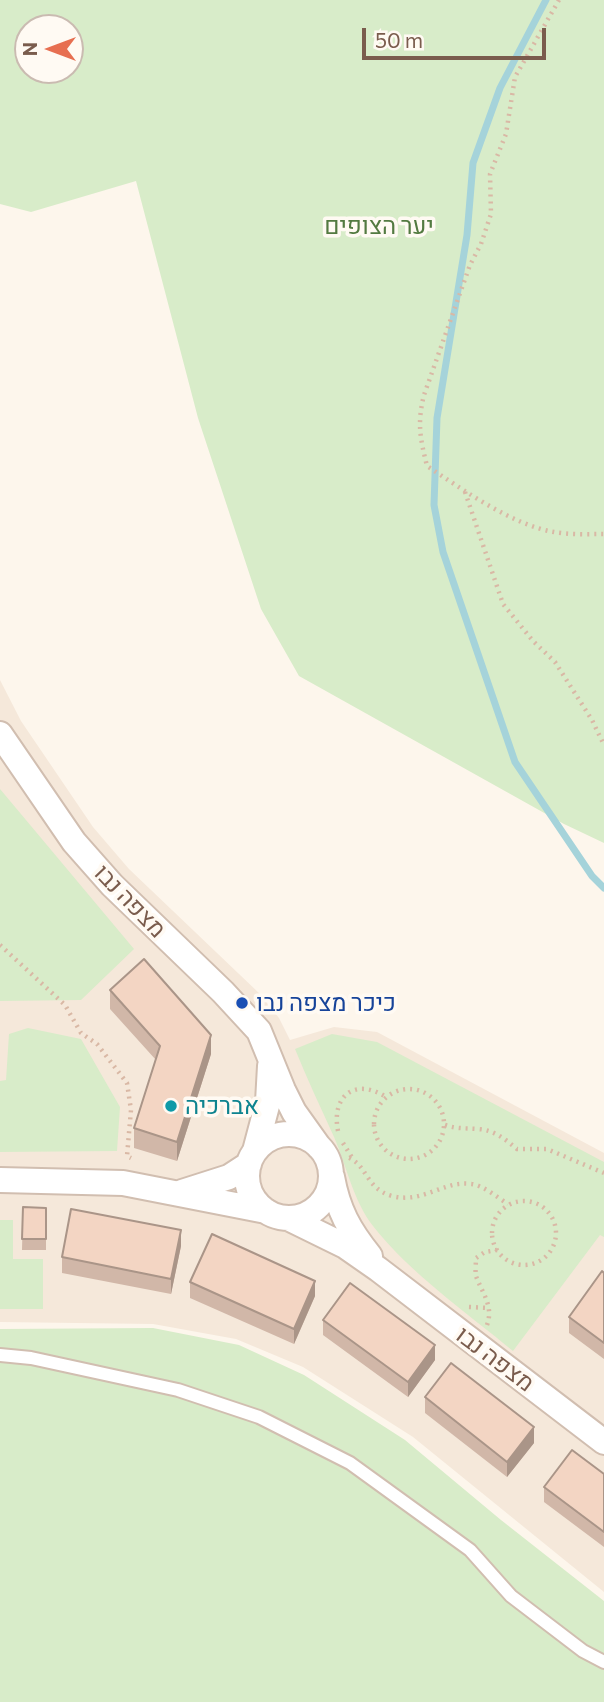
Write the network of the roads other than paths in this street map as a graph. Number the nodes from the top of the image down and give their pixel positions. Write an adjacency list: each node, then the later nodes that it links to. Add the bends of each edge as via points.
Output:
1 (3, 745): 2 (street, מצפה נבו, via 74,842 242,1011 259,1031)
2 (271, 1058): 3 (street, מצפה נבו, via 294,1112); 4 (street, via 268,1102)
3 (319, 1147): 4 (street, via 294,1134 279,1135 266,1141); 5 (street)
4 (252, 1157): 7 (street, via 229,1177); 8 (street, via 247,1178 250,1191)
5 (331, 1172): 9 (street, via 324,1199 314,1210); 10 (street, מצפה נבו, via 343,1217)
6 (0, 1180): 7 (street, via 123,1183)
7 (175, 1194): 8 (street)
8 (265, 1212): 9 (street)
9 (290, 1219): 10 (street, מצפה נבו, via 345,1246)
10 (386, 1276): 12 (street, מצפה נבו)
11 (0, 1355): 13 (lane, via 178,1390 259,1417 327,1451 470,1550 511,1597 583,1651)
12 (604, 1443)
13 (604, 1661)

